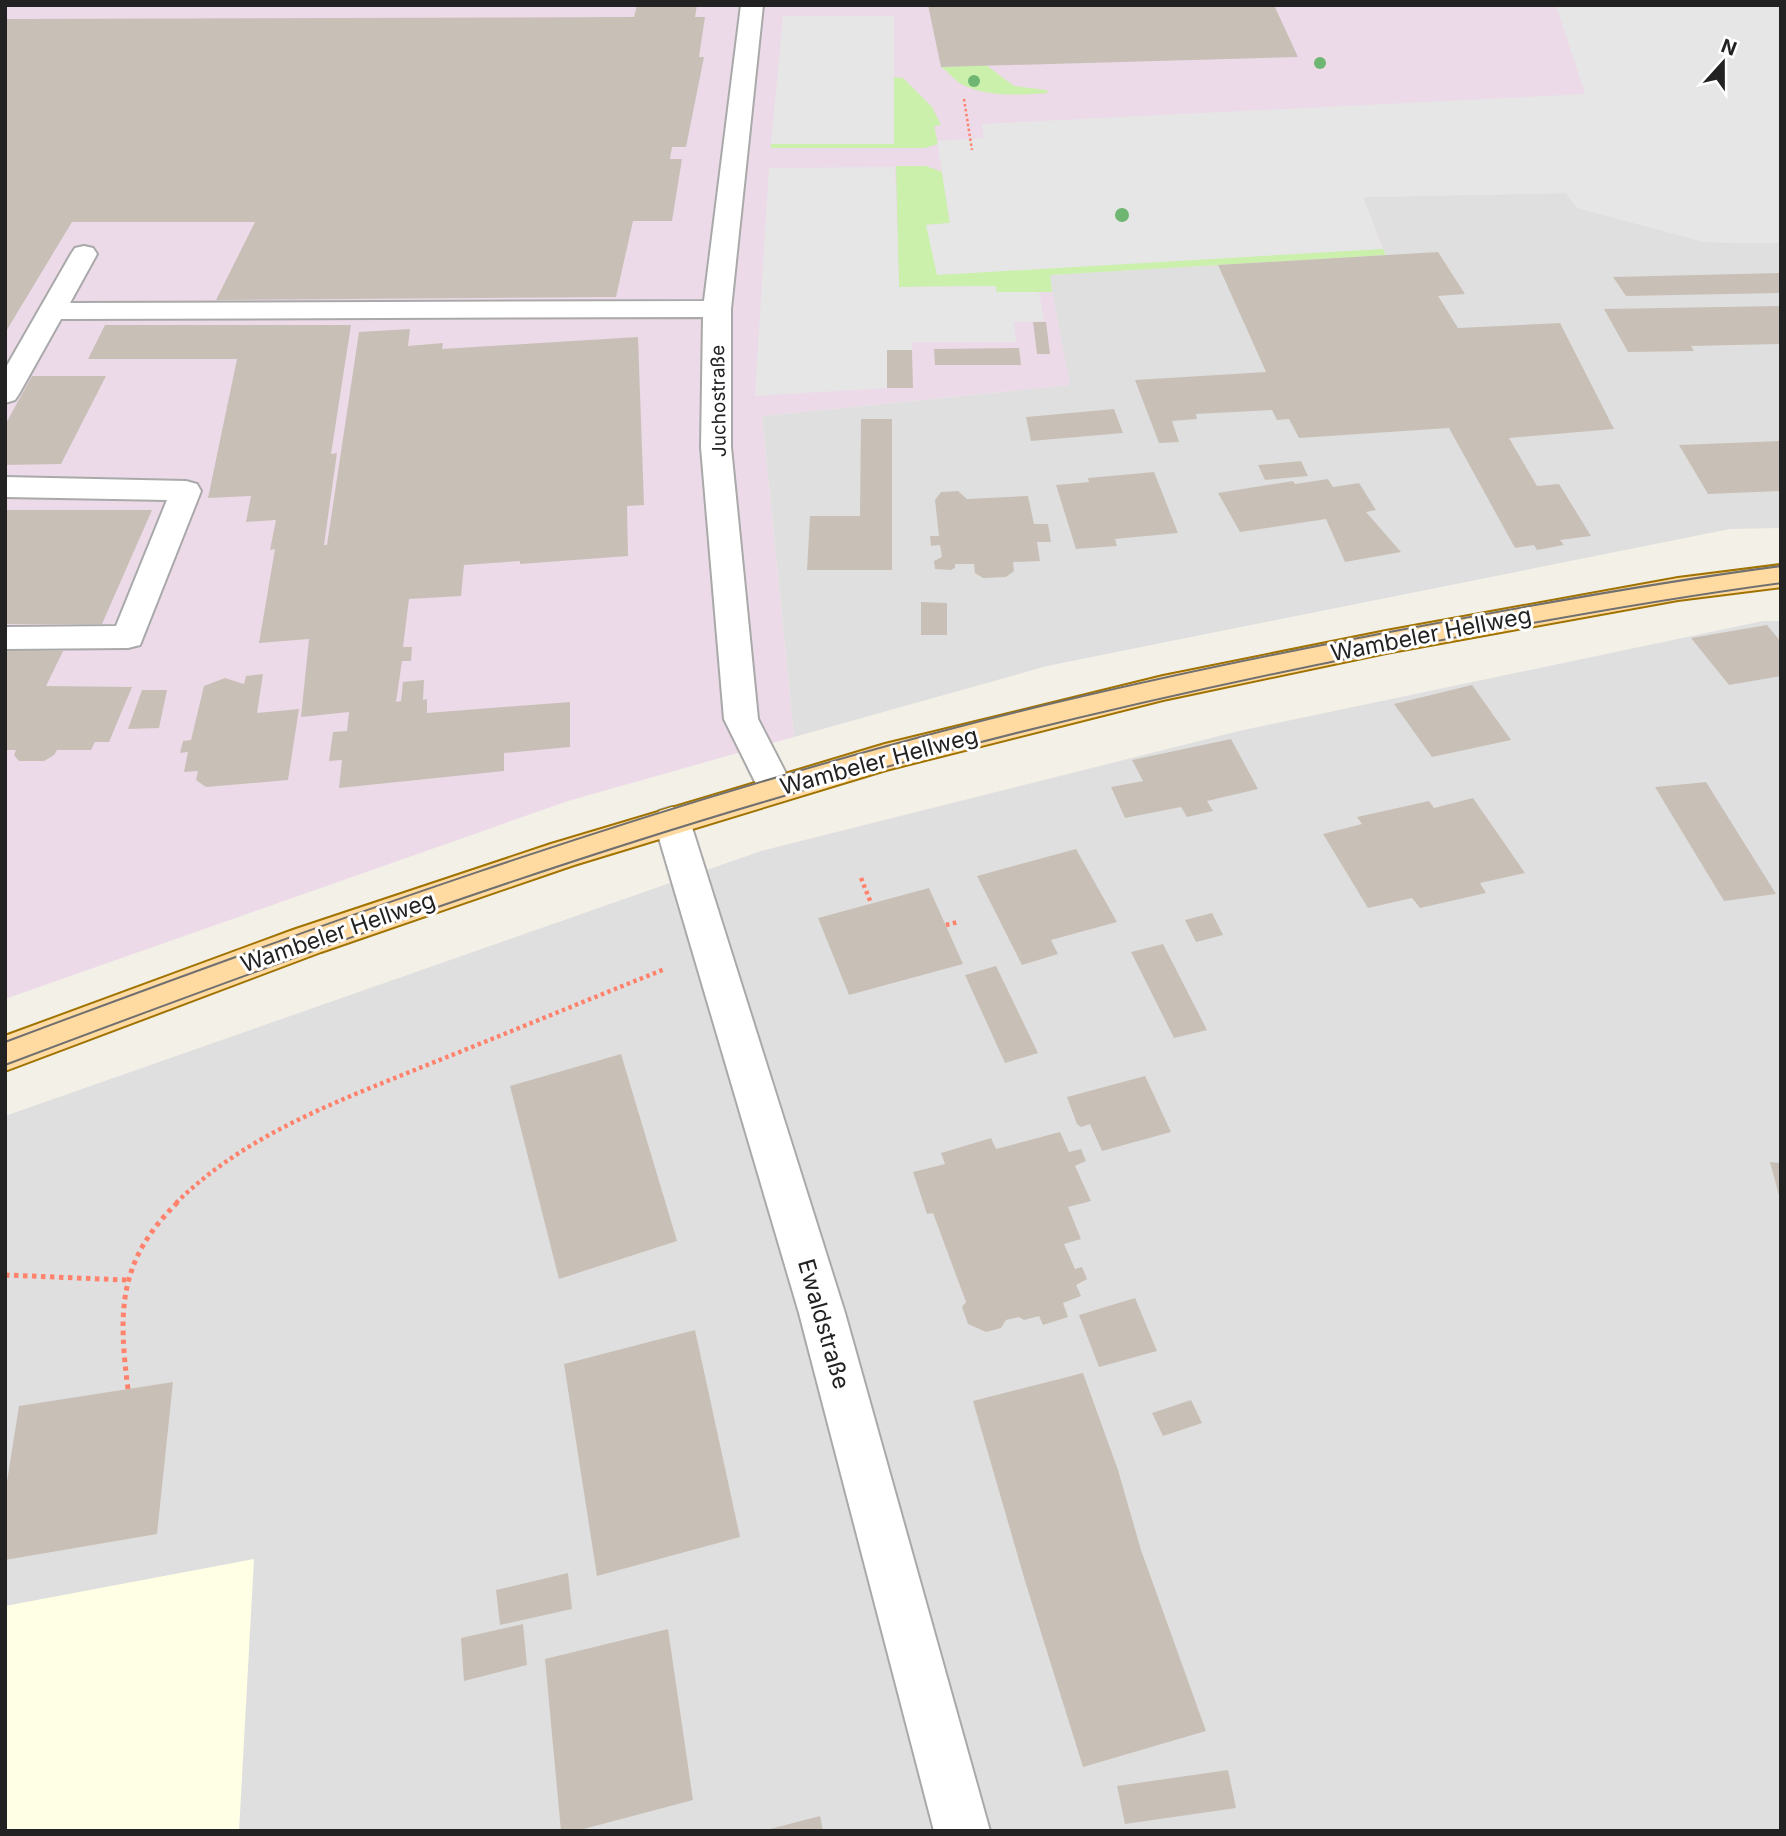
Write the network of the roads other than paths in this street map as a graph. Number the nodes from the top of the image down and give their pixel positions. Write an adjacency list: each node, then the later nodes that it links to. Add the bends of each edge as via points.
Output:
1 (752, 5): 3 (street, Juchostraße)
2 (84, 254): 4 (street)
3 (718, 309): 4 (street); 9 (street, Juchostraße, via 716,447 741,719)
4 (52, 311): 5 (street)
5 (5, 394)
6 (5, 487): 8 (street, via 186,491 128,637)
7 (1781, 576): 9 (main road, Wambeler Hellweg, via 1551,611 1163,688)
8 (5, 638)
9 (776, 789): 10 (main road, Wambeler Hellweg)
10 (672, 821): 11 (main road, Wambeler Hellweg, via 307,940); 12 (street, Ewaldstraße, via 822,1313)
11 (5, 1054)
12 (962, 1831)

